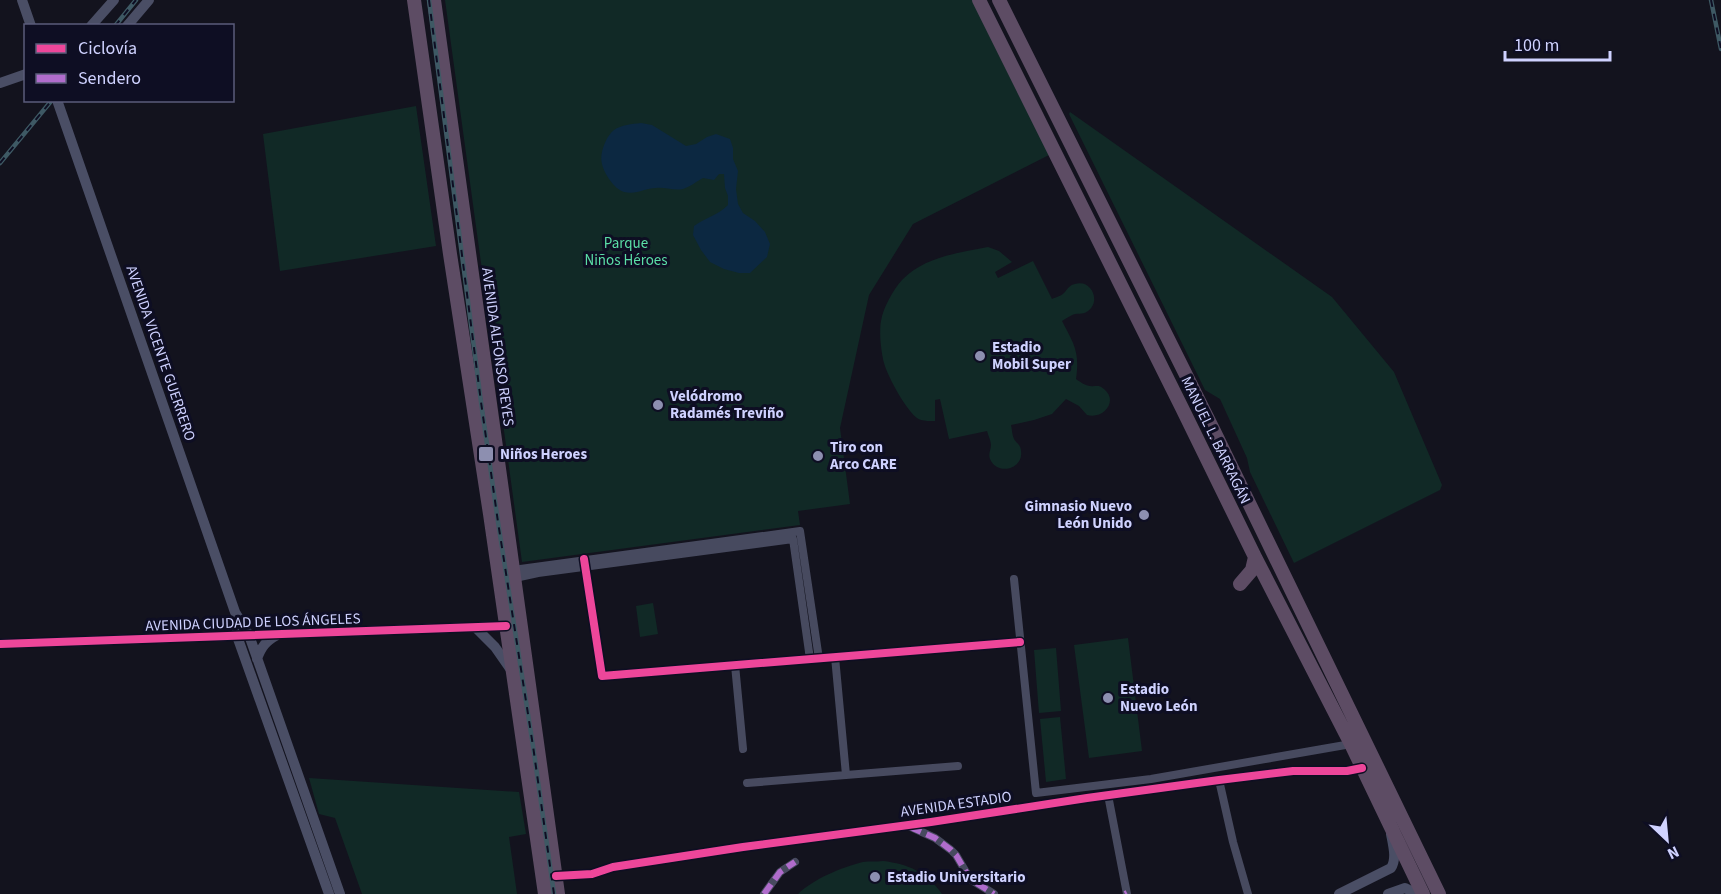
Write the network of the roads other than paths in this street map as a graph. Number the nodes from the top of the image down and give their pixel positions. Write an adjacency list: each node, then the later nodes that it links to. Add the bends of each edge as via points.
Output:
1 (22, 0): 11 (main road)
2 (114, 0): 12 (main road)
3 (149, 0): 13 (main road)
4 (408, 0): 10 (highway)
5 (414, 0): 10 (highway)
6 (434, 0): 14 (highway, AVENIDA ALFONSO REYES)
7 (441, 0): 14 (highway, via 445,32)
8 (979, 0): 20 (highway, MANUEL L. BARRAGÁN)
9 (999, 0): 68 (highway, MANUEL L. BARRAGÁN)
10 (416, 16): 19 (highway)
11 (29, 24)
12 (93, 24)
13 (129, 24)
14 (440, 48): 18 (highway, AVENIDA ALFONSO REYES)
15 (24, 75): 16 (main road)
16 (0, 83)
17 (61, 103): 28 (main road, AVENIDA VICENTE GUERRERO)
18 (479, 329): 19 (highway); 24 (highway, AVENIDA ALFONSO REYES)
19 (467, 359): 29 (highway)
20 (1237, 520): 22 (highway, MANUEL L. BARRAGÁN); 34 (highway, via 1260,551)
21 (636, 556): 23 (street); 40 (street, via 793,539); 41 (street, via 800,531)
22 (1255, 557): 26 (highway, via 1252,570); 34 (highway, MANUEL L. BARRAGÁN)
23 (585, 563): 24 (street); 42 (street, via 602,676)
24 (514, 574): 27 (highway, AVENIDA ALFONSO REYES)
25 (1014, 579): 35 (street)
26 (1240, 584)
27 (517, 598): 36 (highway); 55 (highway, AVENIDA ALFONSO REYES)
28 (236, 616): 32 (main road, AVENIDA VICENTE GUERRERO); 33 (main road, AVENIDA VICENTE GUERRERO)
29 (506, 626): 30 (main road, AVENIDA CIUDAD DE LOS ÁNGELES); 36 (highway)
30 (475, 627): 31 (main road, AVENIDA CIUDAD DE LOS ÁNGELES); 43 (main road)
31 (280, 634): 32 (main road, AVENIDA CIUDAD DE LOS ÁNGELES); 39 (main road, via 267,640)
32 (249, 635): 33 (main road, AVENIDA CIUDAD DE LOS ÁNGELES); 39 (main road, AVENIDA VICENTE GUERRERO)
33 (237, 636): 37 (main road, AVENIDA CIUDAD DE LOS ÁNGELES); 56 (main road, AVENIDA VICENTE GUERRERO)
34 (1298, 638): 44 (highway, MANUEL L. BARRAGÁN)
35 (1020, 642): 38 (street); 44 (street, via 1036,793 1151,779)
36 (508, 643): 43 (highway)
37 (0, 644)
38 (835, 657): 41 (street); 48 (street)
39 (257, 659): 57 (main road, AVENIDA VICENTE GUERRERO)
40 (810, 659): 41 (street); 42 (street)
41 (819, 659)
42 (735, 665): 45 (street)
43 (512, 672): 58 (highway)
44 (1351, 744): 47 (highway, MANUEL L. BARRAGÁN)
45 (743, 749)
46 (958, 766): 48 (street)
47 (1362, 768): 49 (street, AVENIDA ESTADIO); 53 (highway, MANUEL L. BARRAGÁN)
48 (846, 775): 50 (street)
49 (1220, 780): 51 (street, AVENIDA ESTADIO); 63 (street)
50 (747, 783)
51 (1108, 795): 52 (street, AVENIDA ESTADIO); 62 (street)
52 (907, 825): 55 (street, AVENIDA ESTADIO, via 734,848 613,867 592,874); 61 (street, via 951,850 970,879)
53 (1390, 827): 64 (main road, via 1393,866); 67 (highway, MANUEL L. BARRAGÁN)
54 (795, 862): 60 (street, via 780,872)
55 (556, 876): 59 (highway, AVENIDA ALFONSO REYES)
56 (329, 894)
57 (340, 894)
58 (545, 894)
59 (558, 894)
60 (764, 894)
61 (994, 894)
62 (1126, 894)
63 (1248, 894)
64 (1340, 894)
65 (1388, 894): 66 (main road, via 1405,888)
66 (1417, 894)
67 (1424, 894)
68 (1439, 894)

